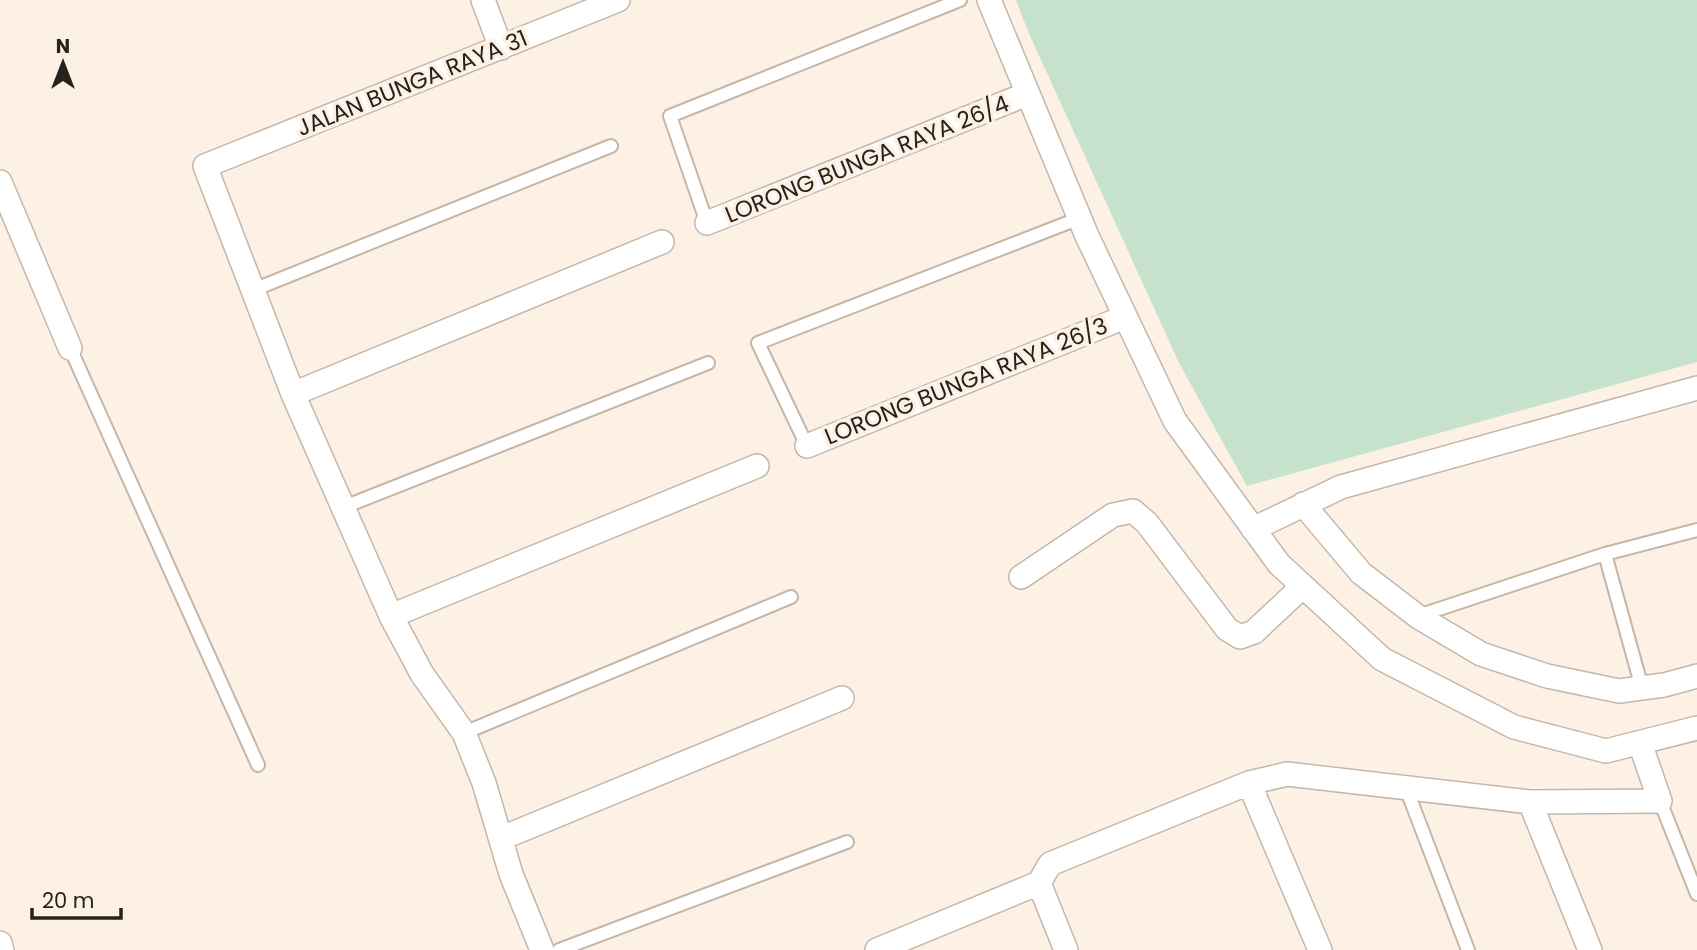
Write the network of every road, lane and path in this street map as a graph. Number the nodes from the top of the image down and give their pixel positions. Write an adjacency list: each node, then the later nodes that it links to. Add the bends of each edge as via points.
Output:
1 (483, 0): 5 (street)
2 (618, 0): 5 (street, JALAN BUNGA RAYA 31)
3 (960, 0): 10 (lane, via 670,116)
4 (989, 0): 6 (street)
5 (501, 48): 12 (street, JALAN BUNGA RAYA 31, via 205,166)
6 (1027, 94): 9 (street); 10 (street, LORONG BUNGA RAYA 26/4)
7 (611, 146): 12 (lane)
8 (0, 182): 14 (street)
9 (1080, 218): 13 (street); 18 (lane, via 758,343)
10 (707, 223)
11 (662, 242): 17 (street)
12 (253, 290): 17 (street)
13 (1125, 317): 18 (street, LORONG BUNGA RAYA 26/3); 22 (street, via 1175,421)
14 (70, 348): 36 (lane)
15 (708, 363): 21 (lane)
16 (1697, 388): 20 (street, via 1341,486)
17 (293, 394): 21 (street)
18 (807, 446)
19 (757, 466): 28 (street)
20 (1303, 504): 22 (street); 29 (street, via 1361,573)
21 (344, 507): 28 (street)
22 (1254, 528): 26 (street, via 1279,564)
23 (1697, 530): 24 (lane)
24 (1605, 554): 29 (lane); 31 (lane)
25 (1021, 578): 26 (street, via 1113,515 1133,511 1227,629 1240,637 1254,632)
26 (1303, 586): 35 (street, via 1382,660 1514,727 1606,751)
27 (791, 597): 34 (lane)
28 (391, 615): 34 (street, via 422,674)
29 (1418, 617): 31 (street, via 1480,654 1547,676 1619,691)
30 (1697, 676): 31 (street)
31 (1642, 688)
32 (842, 698): 41 (street)
33 (1697, 728): 35 (street)
34 (464, 733): 41 (street)
35 (1640, 743): 39 (street)
36 (258, 765)
37 (1249, 783): 38 (street, via 1287,774); 43 (street, via 1050,864); 51 (street)
38 (1406, 788): 40 (street); 52 (lane)
39 (1660, 801): 40 (street); 44 (lane)
40 (1530, 802): 53 (street)
41 (502, 838): 47 (street, via 511,874)
42 (848, 842): 48 (lane)
43 (1039, 883): 49 (street); 50 (street)
44 (1697, 894)
45 (0, 943): 46 (street)
46 (2, 950)
47 (542, 950)
48 (559, 950)
49 (877, 950)
50 (1066, 950)
51 (1320, 950)
52 (1468, 950)
53 (1590, 950)

